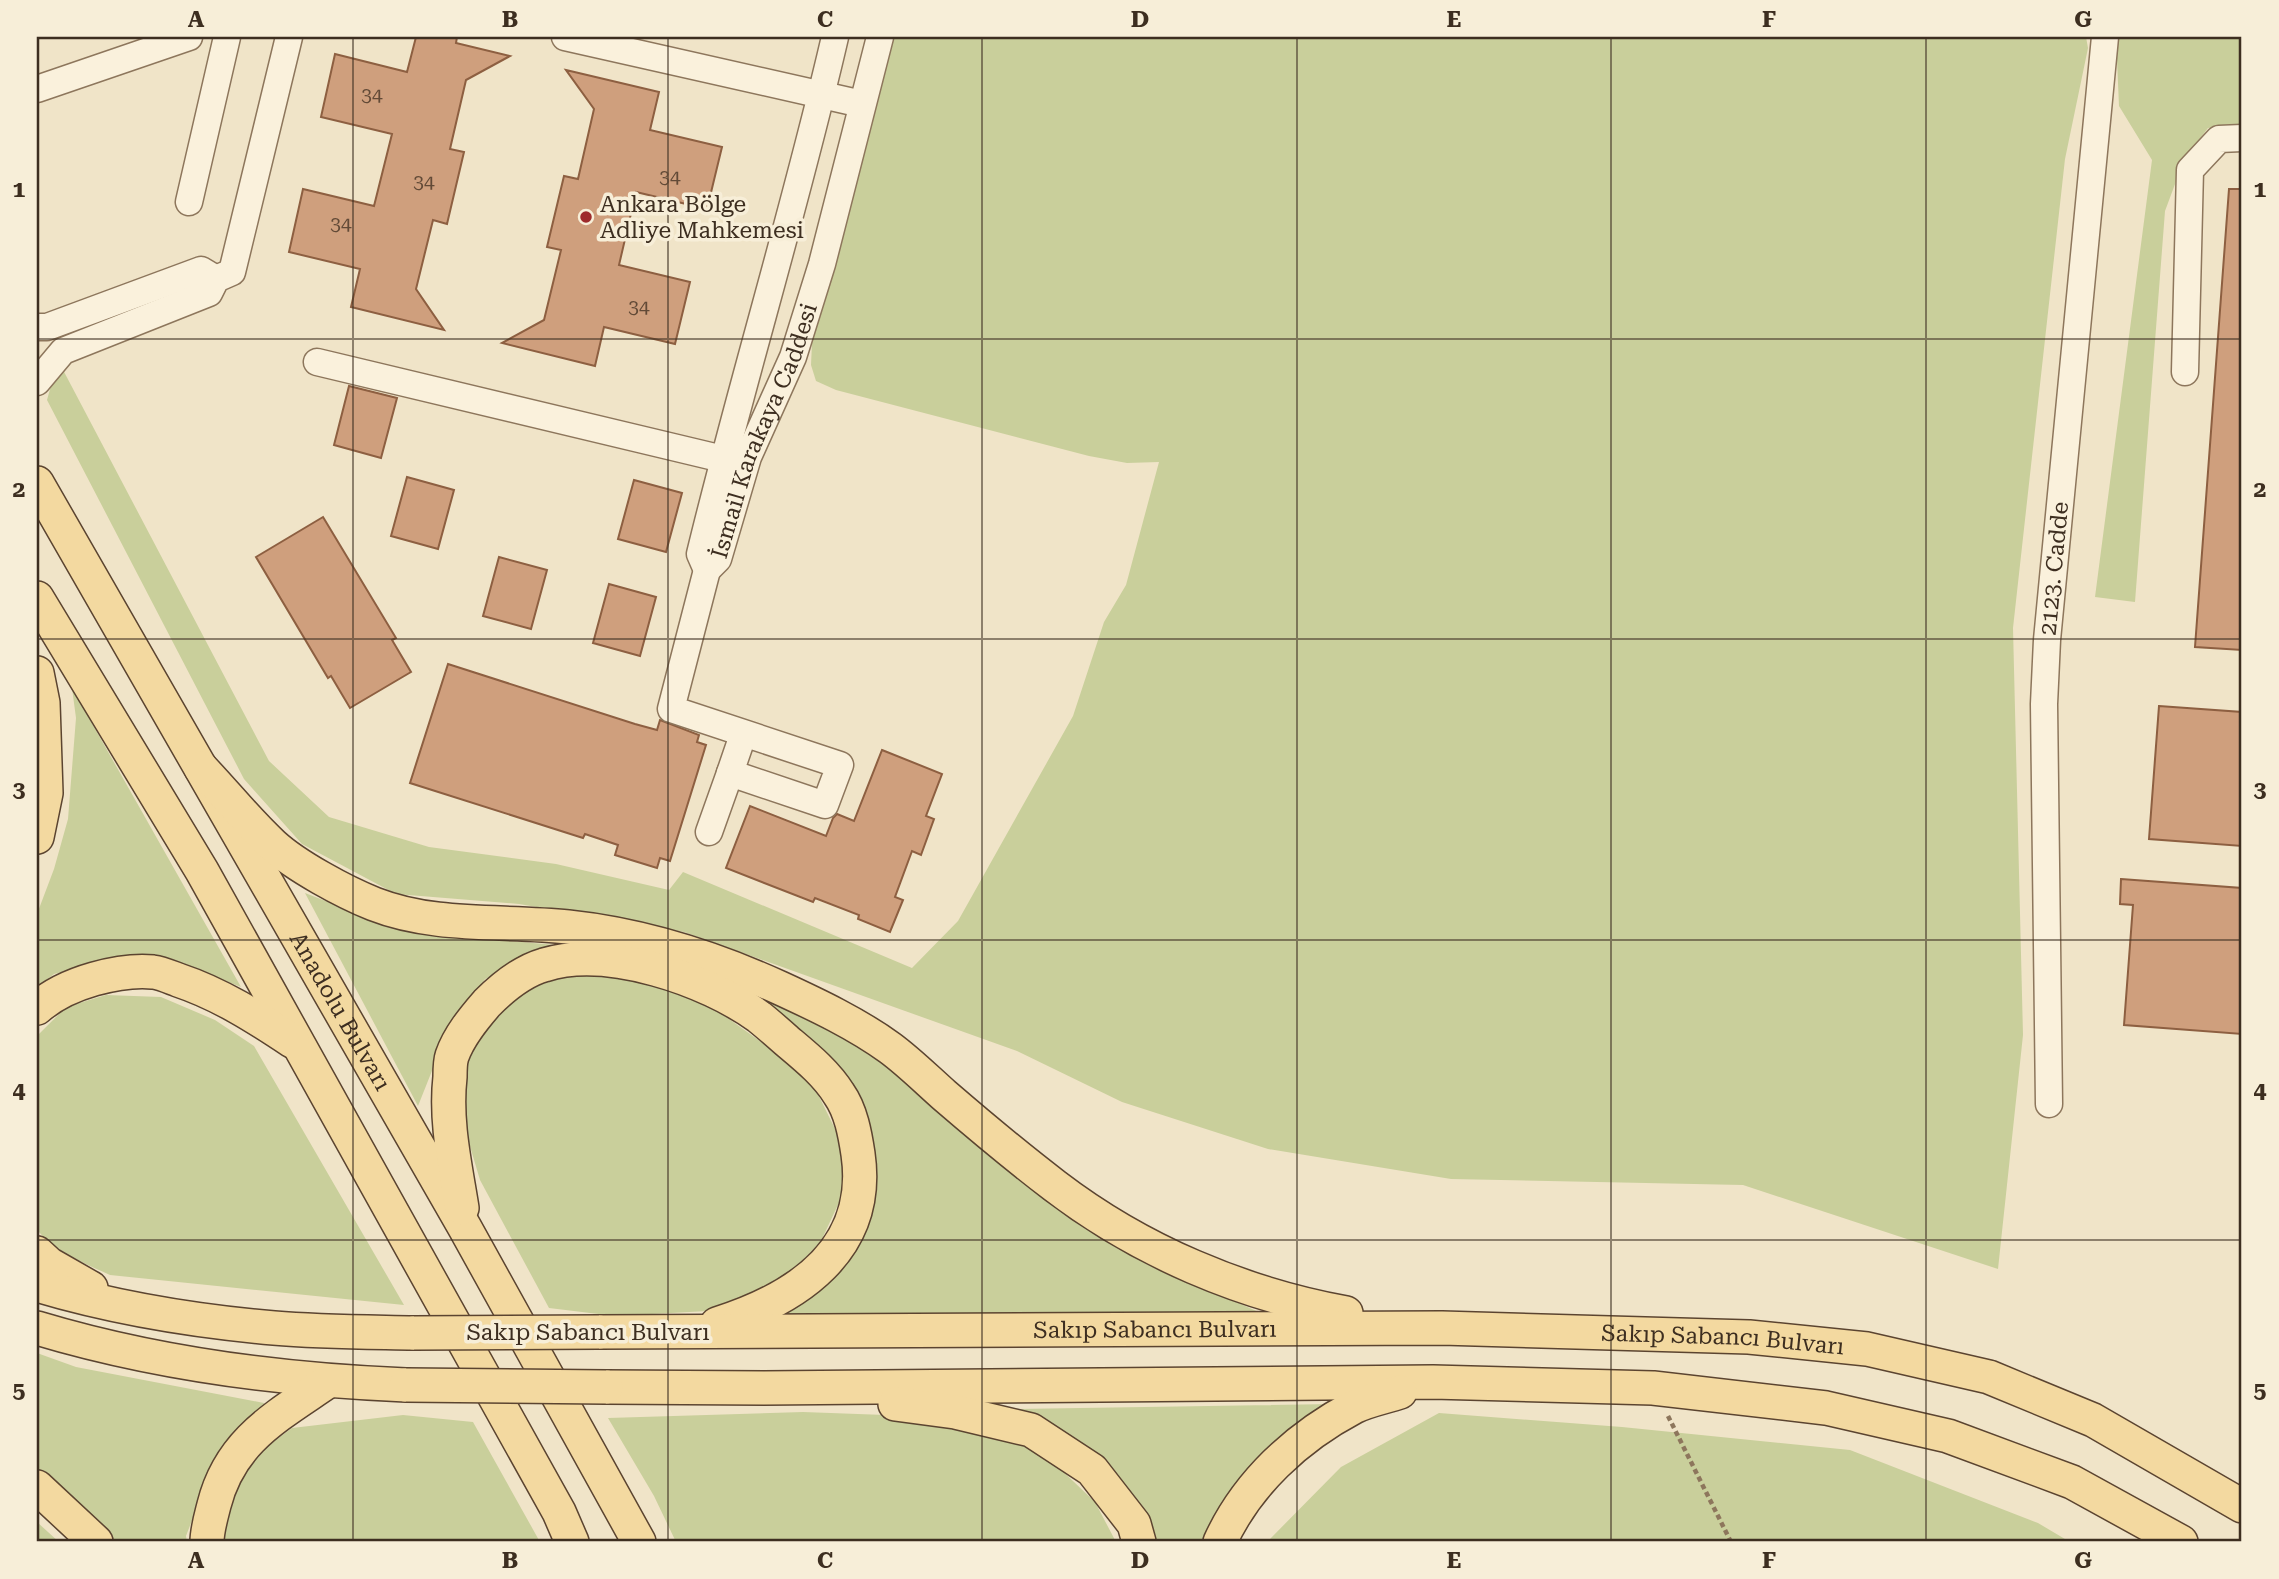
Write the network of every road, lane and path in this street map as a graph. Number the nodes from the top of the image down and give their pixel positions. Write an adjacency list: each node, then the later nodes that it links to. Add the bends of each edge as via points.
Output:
1 (189, 37): 8 (street)
2 (227, 37): 12 (street)
3 (289, 37): 13 (street, via 232,272)
4 (565, 37): 9 (street)
5 (835, 37): 9 (street, İsmail Karakaya Caddesi)
6 (880, 37): 10 (street, İsmail Karakaya Caddesi)
7 (2105, 37): 30 (street, 2123. Cadde, via 2047,640)
8 (37, 89)
9 (822, 95): 10 (street); 18 (street, İsmail Karakaya Caddesi)
10 (862, 104): 20 (street, İsmail Karakaya Caddesi, via 793,357 748,457 718,559)
11 (2242, 138): 16 (street, via 2219,139 2190,170)
12 (189, 202)
13 (216, 279): 14 (street, via 201,270); 17 (street, via 209,293 63,351)
14 (37, 327)
15 (317, 362): 18 (street)
16 (2185, 372)
17 (37, 382)
18 (723, 460): 20 (street, İsmail Karakaya Caddesi, via 700,554)
19 (37, 484): 24 (main road, Anadolu Bulvarı)
20 (707, 570): 23 (street, via 671,709)
21 (37, 598): 29 (main road, via 202,872)
22 (37, 673): 27 (main road, via 43,702 46,793)
23 (743, 734): 25 (street); 25 (street, via 840,765 825,805)
24 (201, 768): 31 (main road, Anadolu Bulvarı); 36 (main road, via 274,846 330,883 375,905 424,919 626,935 702,955 780,988 889,1048 1059,1189 1138,1240 1247,1289 1302,1305)
25 (730, 773): 26 (street)
26 (709, 832)
27 (37, 837)
28 (37, 1008): 29 (main road, via 76,984 107,975 154,972 242,1008)
29 (298, 1045): 44 (main road)
30 (2049, 1104)
31 (465, 1228): 37 (main road, via 447,1105 452,1056 473,1018 501,988 543,965 600,958 684,978 758,1016 824,1074 850,1118 860,1189 845,1235 814,1274 781,1298); 45 (main road, Anadolu Bulvarı)
32 (37, 1254): 34 (main road, via 85,1285)
33 (37, 1285): 34 (main road, Sakıp Sabancı Bulvarı)
34 (151, 1313): 37 (main road, Sakıp Sabancı Bulvarı, bridge, via 276,1328 414,1333)
35 (37, 1328): 38 (main road, via 189,1365)
36 (1442, 1328): 37 (main road, Sakıp Sabancı Bulvarı); 43 (main road, Sakıp Sabancı Bulvarı, via 1749,1337 1867,1349 1989,1377 2093,1420)
37 (693, 1332)
38 (327, 1382): 40 (main road, bridge); 47 (main road, via 263,1426 229,1463)
39 (1433, 1382): 40 (main road); 41 (main road); 50 (main road, via 1357,1406 1307,1436 1272,1467 1231,1517)
40 (764, 1388): 49 (main road, via 955,1412 1031,1430 1092,1470 1134,1524)
41 (1653, 1388): 51 (path); 52 (main road, via 1826,1408 1948,1436 2072,1482)
42 (37, 1487): 46 (main road)
43 (2242, 1506)
44 (562, 1527): 48 (main road)
45 (638, 1539)
46 (96, 1542)
47 (207, 1542)
48 (572, 1542)
49 (1139, 1542)
50 (1220, 1542)
51 (1731, 1542)
52 (2181, 1542)

